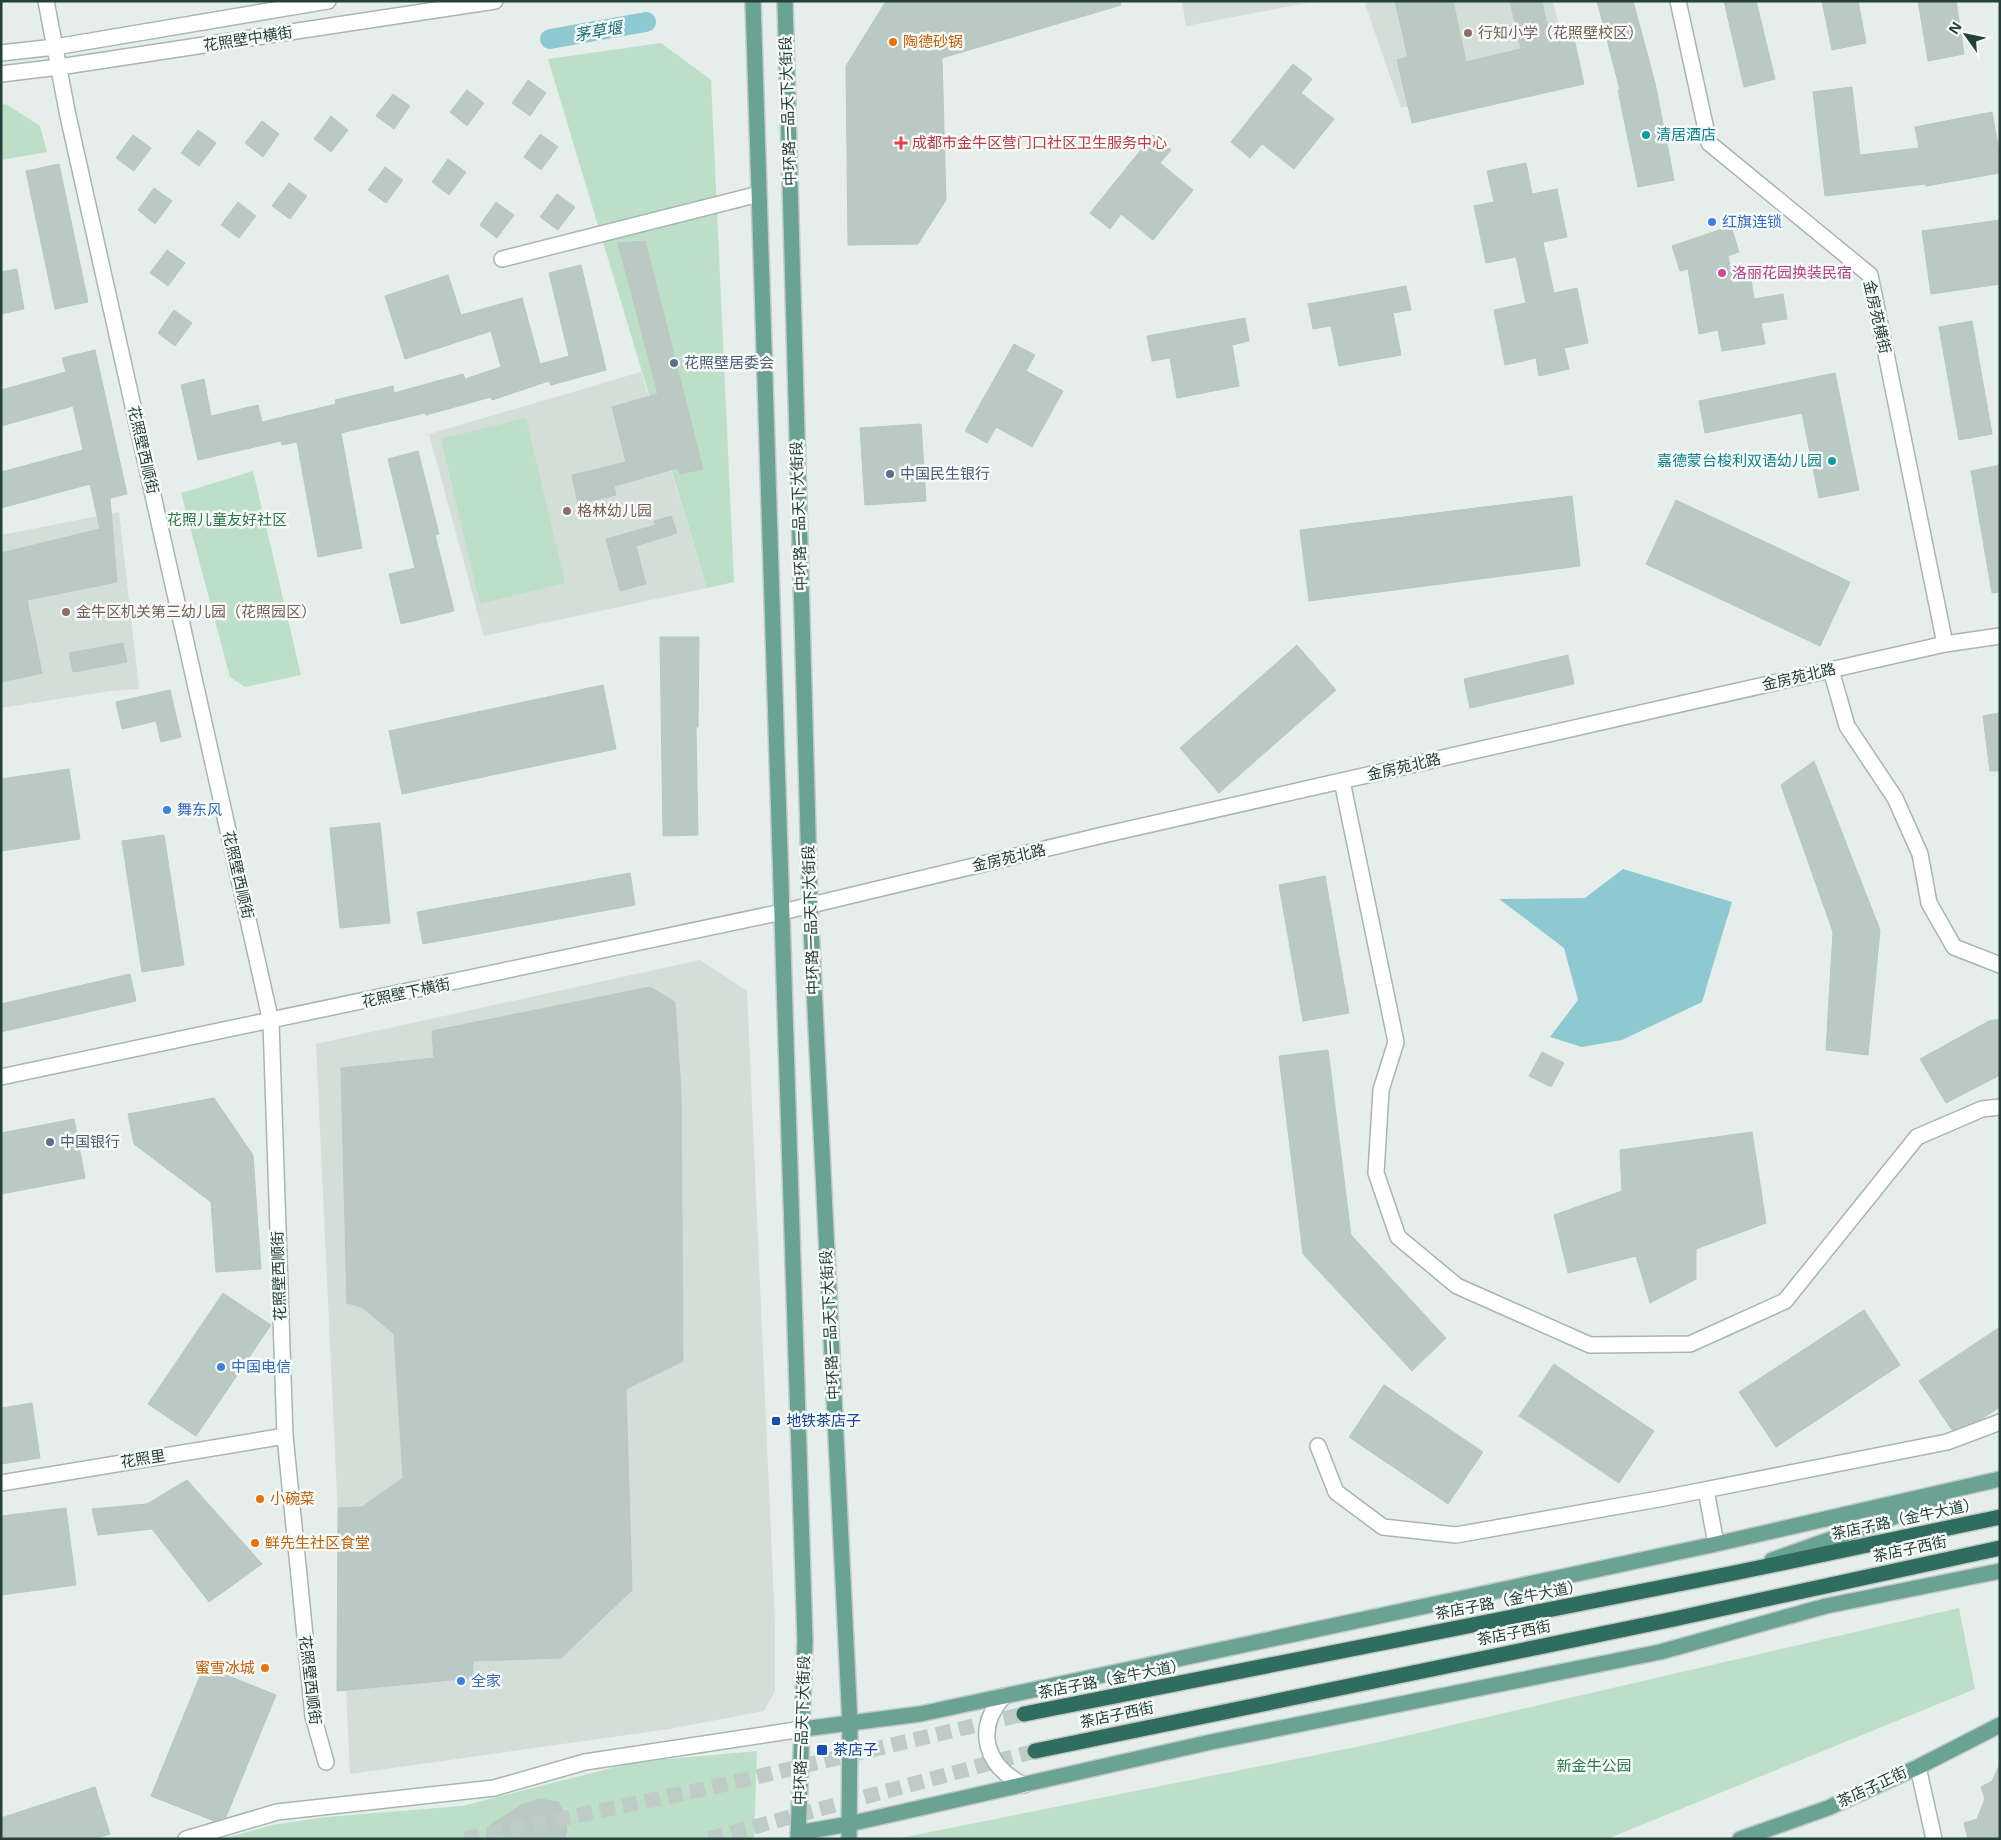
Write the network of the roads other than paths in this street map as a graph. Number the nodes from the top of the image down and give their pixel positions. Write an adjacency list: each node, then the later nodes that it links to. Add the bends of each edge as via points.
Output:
1 (46, 1): 7 (street, 花照壁西顺街)
2 (328, 1): 7 (street, 花照壁中横街)
3 (495, 1): 9 (street, 花照壁中横街)
4 (753, 1): 11 (main road, 中环路一品天下大街段)
5 (785, 1): 17 (main road, 中环路一品天下大街段)
6 (1678, 1): 14 (street, 金房苑横街, via 1709,143 1870,275)
7 (56, 47): 8 (street, 花照壁中横街); 9 (street, 花照壁西顺街)
8 (1, 53)
9 (59, 67): 10 (street, 花照壁中横街); 20 (street, 花照壁西顺街)
10 (1, 74)
11 (759, 194): 12 (street); 18 (main road, 中环路一品天下大街段)
12 (502, 259)
13 (2000, 636): 14 (street, 金房苑北路)
14 (1945, 644): 15 (street, 金房苑北路)
15 (1831, 670): 16 (street, 金房苑北路); 19 (street, via 1847,726 1894,798 1920,854 1929,903 1954,947)
16 (1342, 781): 17 (street, 金房苑北路); 22 (street, via 1396,1042 1381,1090 1376,1173 1398,1237 1457,1286 1590,1346 1690,1344 1785,1301 1917,1137 1982,1109)
17 (810, 906): 18 (street, 花照壁下横街); 38 (main road, 中环路一品天下大街段)
18 (782, 912): 20 (street, 花照壁下横街); 40 (main road, 中环路一品天下大街段, via 805,1641)
19 (2000, 965)
20 (271, 1022): 21 (street, 花照壁下横街); 24 (street, 花照壁西顺街)
21 (1, 1077)
22 (2000, 1107)
23 (2000, 1422): 28 (street, via 1947,1442)
24 (285, 1436): 27 (street, 花照里); 42 (street, 花照壁西顺街, via 313,1716)
25 (1318, 1446): 28 (street, via 1336,1492 1383,1527 1456,1535)
26 (2000, 1480): 32 (main road); 35 (main road)
27 (1, 1483)
28 (1706, 1490): 32 (street)
29 (2000, 1508): 31 (highway)
30 (2000, 1517): 31 (highway, 茶店子路（金牛大道）)
31 (1961, 1525): 35 (highway, 茶店子路（金牛大道）)
32 (1716, 1544): 36 (main road)
33 (2000, 1548): 41 (highway, 茶店子西街, via 1674,1619)
34 (2000, 1572): 44 (main road, via 1826,1606 1660,1652 1210,1742)
35 (1734, 1573): 37 (highway, 茶店子路（金牛大道）)
36 (1004, 1696): 38 (main road, via 920,1714); 44 (street, via 989,1717 987,1742 997,1764 1014,1780)
37 (1024, 1714)
38 (850, 1724): 40 (main road); 45 (main road, 中环路一品天下大街段)
39 (2000, 1725): 43 (main road, 茶店子正街)
40 (803, 1729): 46 (main road, 中环路一品天下大街段); 47 (street, via 585,1762 486,1790 278,1812)
41 (1035, 1750)
42 (326, 1762)
43 (1918, 1766): 48 (main road, 茶店子正街, via 1828,1808); 49 (street)
44 (1024, 1784): 45 (main road)
45 (849, 1831): 46 (main road)
46 (798, 1836)
47 (186, 1839)
48 (1740, 1839)
49 (1934, 1839)

